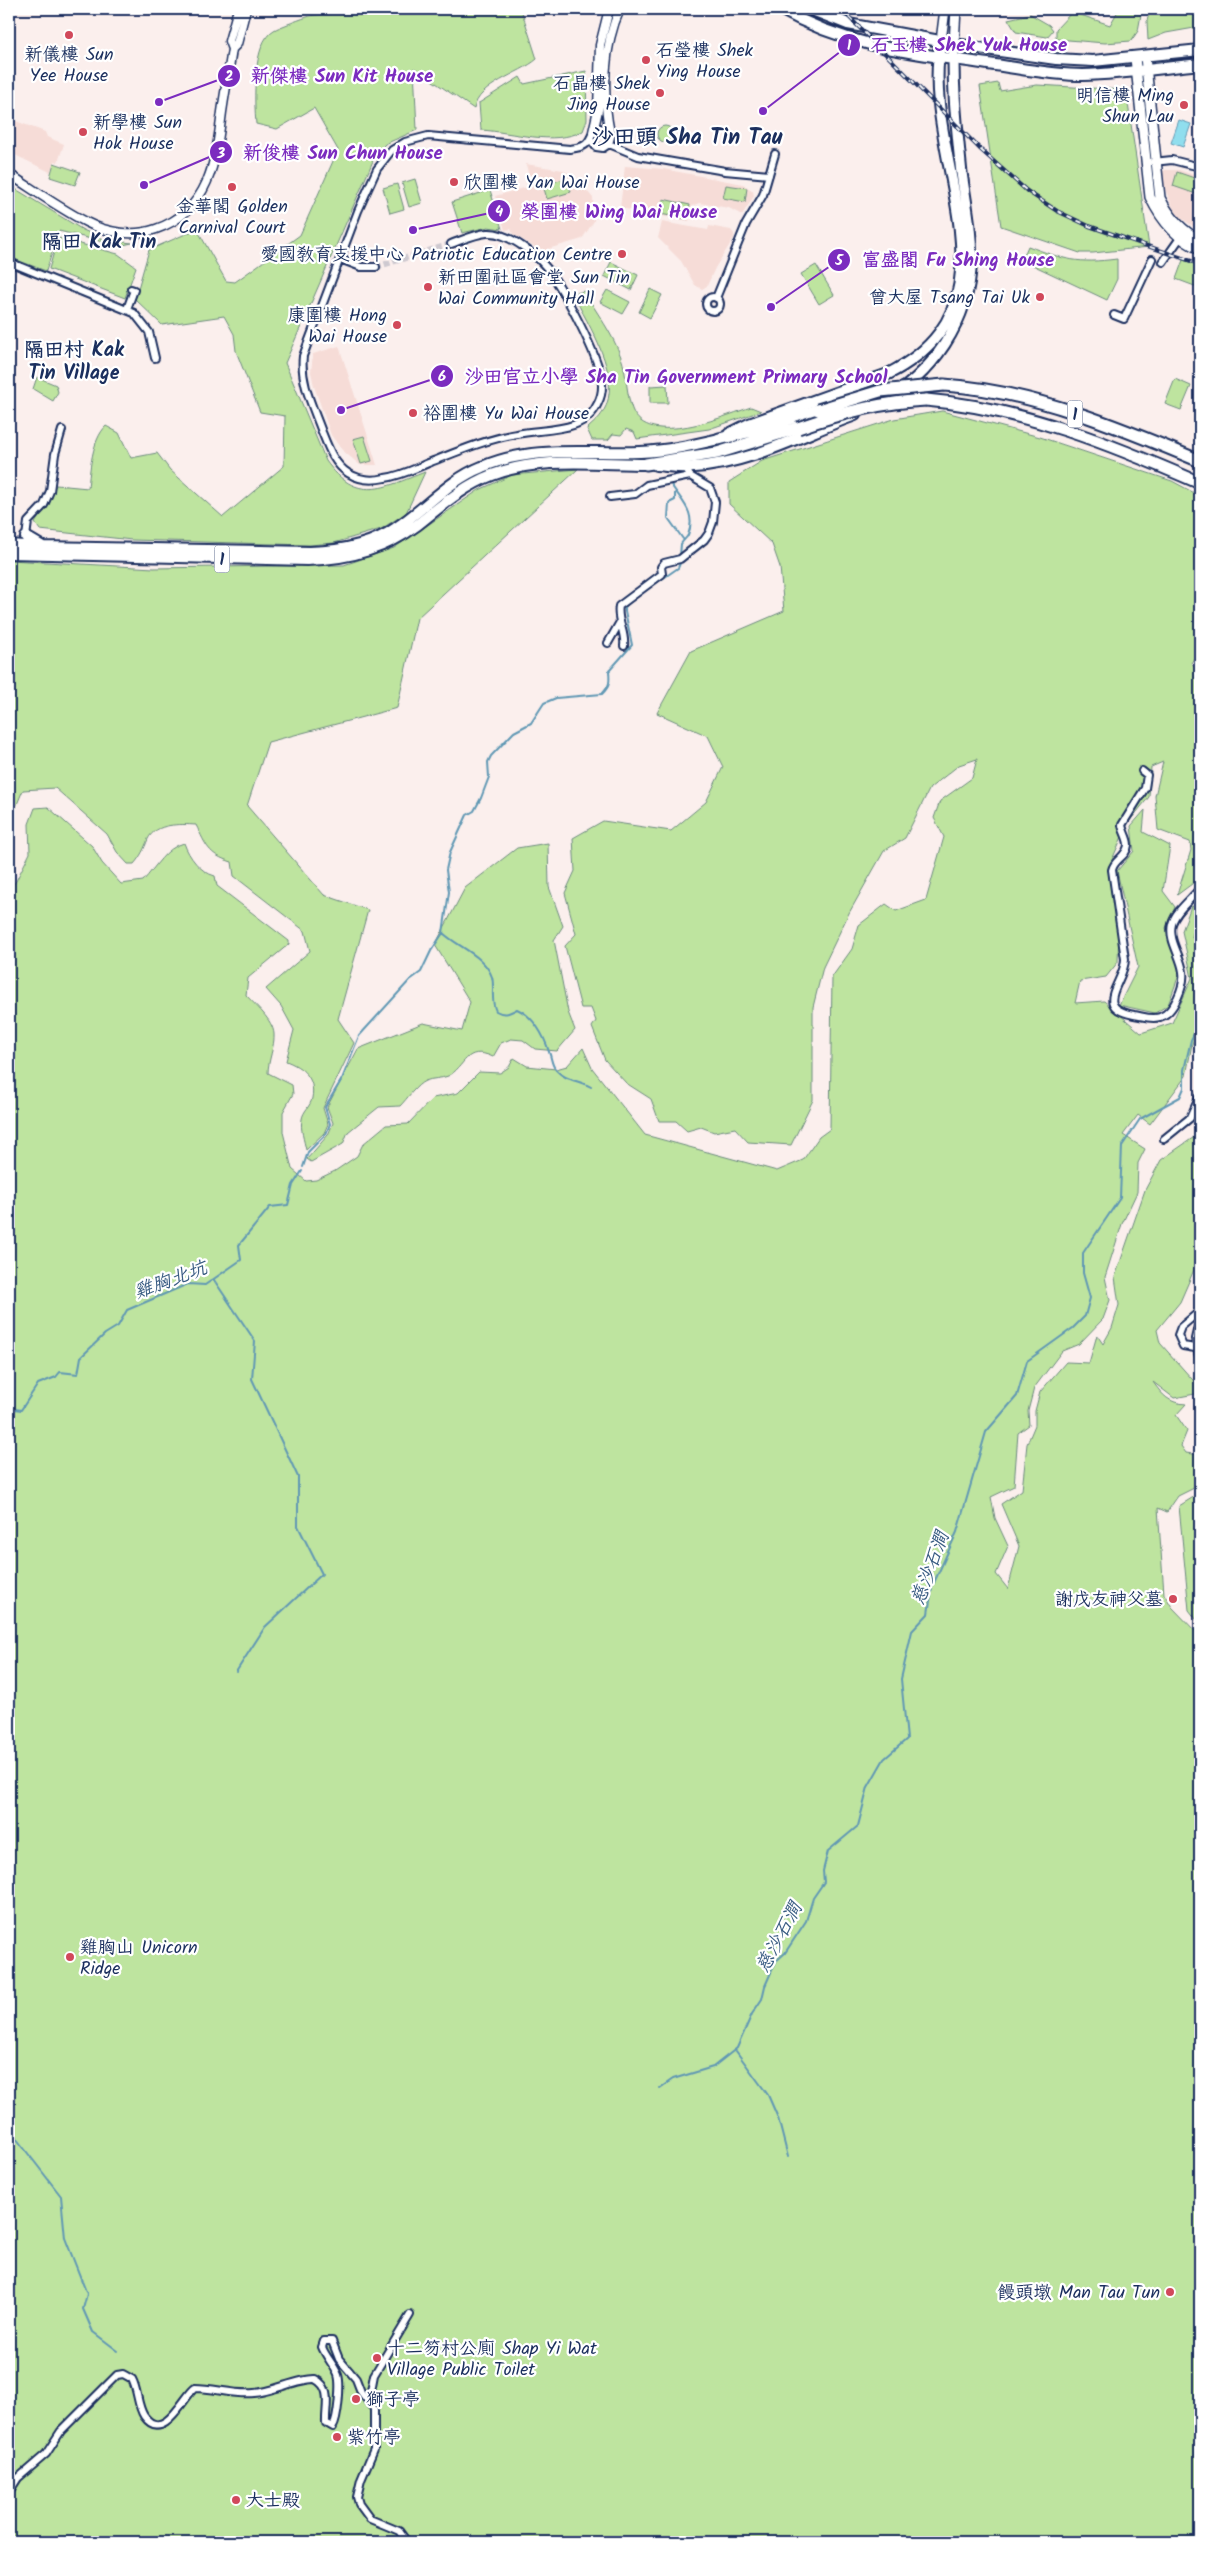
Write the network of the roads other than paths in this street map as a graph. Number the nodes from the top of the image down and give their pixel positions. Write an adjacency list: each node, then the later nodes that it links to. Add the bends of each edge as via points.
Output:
1 (238, 9): 11 (street, via 229,41)
2 (246, 9): 11 (street, via 237,44)
3 (607, 9): 19 (street, via 600,45 598,110)
4 (620, 9): 18 (street, via 608,56)
5 (780, 9): 13 (main road, via 816,27 870,46)
6 (810, 9): 9 (main road, via 848,24)
7 (945, 9): 9 (main road)
8 (956, 9): 10 (main road)
9 (941, 41): 10 (main road); 13 (main road)
10 (954, 44): 14 (main road, via 1056,59 1093,61); 15 (main road)
11 (232, 49): 24 (street, via 221,127 209,181 193,206 171,223 145,232 110,231 87,222)
12 (1200, 50): 14 (main road)
13 (938, 57): 15 (main road); 41 (main road, via 940,125 959,213 963,248 958,293 947,322 929,347 906,365 749,424)
14 (1140, 57): 17 (main road)
15 (953, 59): 17 (main road, via 1081,75); 44 (main road, via 971,262 963,307 936,358 900,393 866,411 750,456)
16 (1200, 64): 17 (main road)
17 (1141, 71): 22 (main road)
18 (610, 133): 19 (street, via 602,128); 20 (street)
19 (592, 136): 20 (street, via 598,148); 30 (street, via 587,144 570,149 436,136 404,142 392,150 377,169)
20 (610, 144): 25 (street, via 628,154)
21 (776, 154): 25 (street)
22 (1149, 163): 23 (street, via 1172,160); 26 (main road, via 1150,197 1158,214); 27 (main road, via 1166,210 1179,226)
23 (1200, 168)
24 (9, 174)
25 (769, 176): 36 (street)
26 (1180, 238): 29 (main road); 33 (street)
27 (1200, 240)
28 (451, 244): 30 (street, via 493,233 538,258 561,290 592,352 601,377 600,397 593,412 573,425 510,435 397,475 372,480 348,473 334,459 308,397 302,368 303,356)
29 (1200, 249)
30 (340, 258): 34 (street, via 361,267)
31 (1152, 259): 38 (street, via 1124,319)
32 (9, 262): 37 (street)
33 (1163, 262)
34 (376, 267)
35 (131, 289): 37 (street, via 134,290)
36 (716, 298)
37 (127, 309): 39 (street, via 145,325)
38 (1114, 315)
39 (156, 358)
40 (62, 430): 47 (street, via 50,491 44,505 28,522)
41 (718, 439): 42 (highway, 1, bridge, via 752,432 880,391 944,385 985,389 1027,399 1114,427); 49 (main road, 1, via 657,451 544,452 502,460 457,480 386,534 340,550)
42 (1200, 461)
43 (646, 464): 44 (main road); 45 (highway, 1, bridge, via 712,454 861,408 926,400 969,404 1019,416 1108,446); 50 (main road, 1, via 551,464 495,474 462,490 393,540 342,558 307,560)
44 (688, 472): 46 (street, via 647,485 635,494); 51 (street, via 705,483 712,494 715,511 709,533 680,559 664,563 662,574 622,602 618,612)
45 (1200, 483)
46 (610, 497)
47 (26, 538): 49 (main road)
48 (9, 545): 49 (main road, 1)
49 (44, 548)
50 (9, 553)
51 (620, 622): 52 (street); 53 (street)
52 (608, 643)
53 (624, 646)
54 (1142, 771): 55 (street, via 1147,775 1147,784 1122,825 1128,848 1112,870 1126,959 1112,995 1114,1005 1120,1011 1158,1018 1172,1006 1184,974 1172,938 1173,923)
55 (1200, 888)
56 (1200, 1096): 57 (street, via 1190,1118)
57 (1164, 1139)
58 (1200, 1311): 60 (street, via 1181,1327 1178,1335 1183,1346)
59 (1200, 1318): 60 (street)
60 (1195, 1348): 61 (street)
61 (1200, 1361)
62 (410, 2315): 63 (street, via 374,2375)
63 (369, 2401): 64 (street, via 328,2339 324,2340 322,2347 339,2382 333,2427 327,2426 325,2389 315,2379 253,2394 195,2388 173,2416 162,2423 153,2422 145,2416 132,2379 123,2374 117,2376 61,2431 46,2454 23,2473); 65 (street, via 374,2409 374,2449 357,2497 370,2519 399,2531)
64 (9, 2492)
65 (407, 2542)

